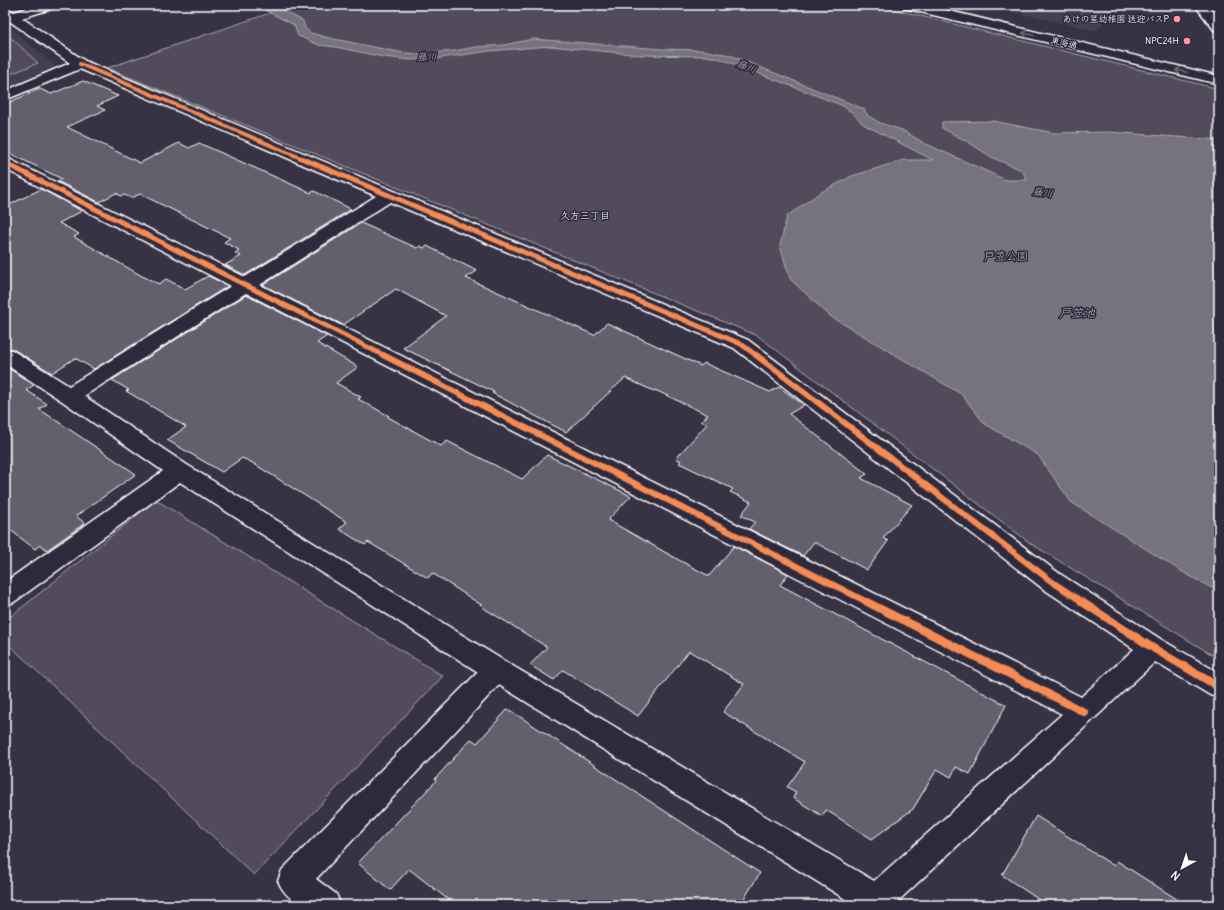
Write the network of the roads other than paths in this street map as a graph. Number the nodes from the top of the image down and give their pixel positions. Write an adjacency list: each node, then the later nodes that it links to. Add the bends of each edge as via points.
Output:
1 (49, 5): 5 (street)
2 (909, 5): 9 (street, 東海通, one-way to 2)
3 (949, 5): 8 (street, 東海通)
4 (1201, 5): 6 (street)
5 (8, 15): 7 (street)
6 (1219, 27)
7 (80, 64): 10 (street); 12 (street)
8 (1219, 69)
9 (1219, 80)
10 (5, 96)
11 (5, 162): 13 (street)
12 (389, 195): 13 (street); 18 (street, via 742,344 1051,581)
13 (247, 286): 15 (street); 21 (street)
14 (5, 355): 15 (street)
15 (69, 396): 16 (street)
16 (179, 471): 17 (street); 19 (street)
17 (5, 595)
18 (1154, 648): 20 (street); 21 (street)
19 (497, 670): 22 (street); 23 (street, via 293,881)
20 (1219, 687)
21 (1084, 712): 22 (street)
22 (878, 902)
23 (325, 905)

